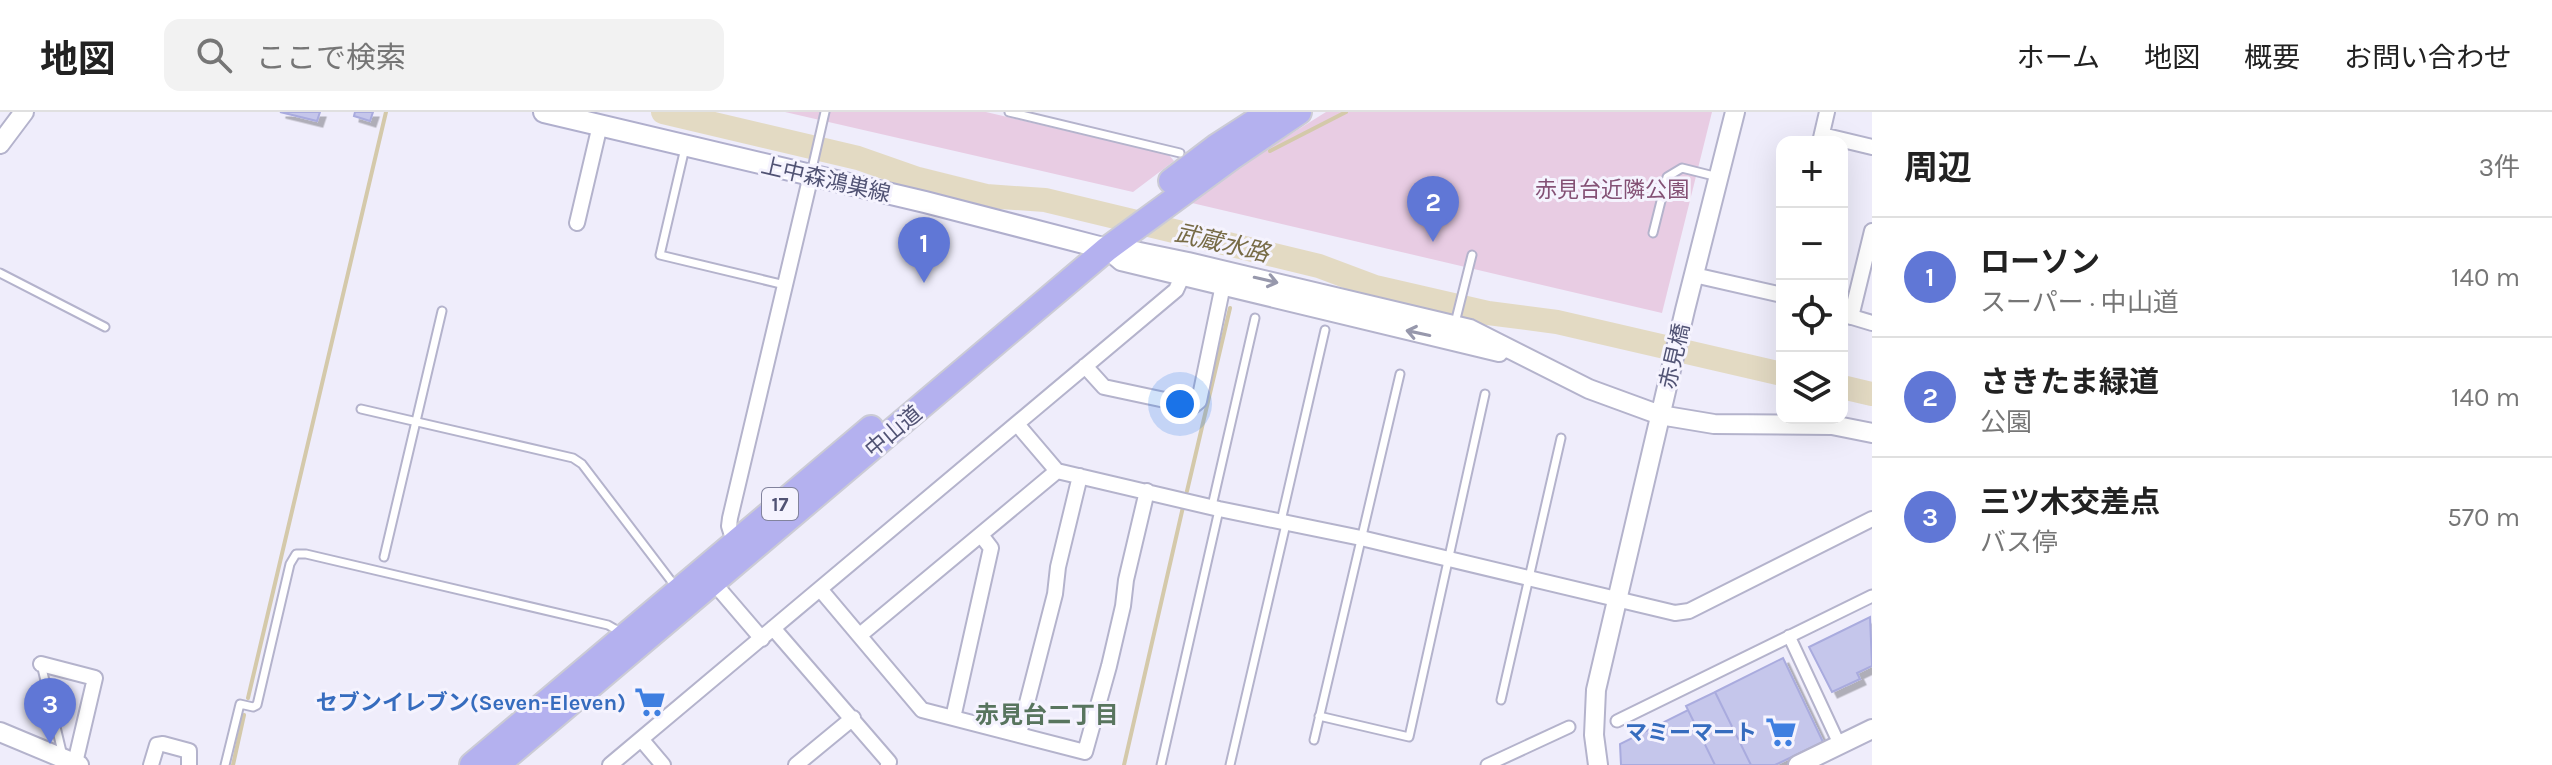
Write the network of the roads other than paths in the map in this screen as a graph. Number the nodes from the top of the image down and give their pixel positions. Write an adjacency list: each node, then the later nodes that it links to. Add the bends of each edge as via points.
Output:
1 (24, 112): 12 (street)
2 (544, 112): 9 (main road, 上中森鴻巣線)
3 (825, 112): 16 (lane)
4 (1009, 112): 15 (lane)
5 (1271, 112): 18 (highway, 中山道 / 17, via 1217,146)
6 (1299, 112): 18 (highway, 中山道 / 17)
7 (1735, 112): 17 (street, 赤見橋)
8 (1827, 112): 10 (street)
9 (600, 125): 13 (main road, 上中森鴻巣線); 19 (street)
10 (1821, 136)
11 (1848, 143): 14 (street)
12 (0, 144)
13 (686, 145): 16 (main road, 上中森鴻巣線); 27 (lane, via 660,255)
14 (1872, 147)
15 (1180, 153)
16 (812, 169): 22 (main road, 上中森鴻巣線); 27 (street)
17 (1720, 178): 21 (lane, via 1682,168 1667,177); 26 (street, 赤見橋)
18 (1148, 208): 22 (highway, 中山道 / 17)
19 (577, 223)
20 (1872, 231): 30 (street)
21 (1653, 233)
22 (1106, 241): 24 (street); 55 (highway, 中山道 / 17); 59 (highway, 中山道 / 17)
23 (1472, 255): 35 (lane)
24 (1186, 269): 28 (street); 35 (street, one-way to 35); 38 (street, via 1176,290)
25 (0, 273): 36 (lane)
26 (1694, 275): 29 (street); 41 (street, 赤見橋)
27 (785, 285): 55 (street, via 730,518)
28 (1223, 285): 35 (street, one-way to 28); 38 (street, via 1199,401 1193,406 1104,387)
29 (1776, 294)
30 (1848, 309)
31 (442, 311): 43 (lane)
32 (1848, 317): 34 (street)
33 (1255, 318): 50 (lane)
34 (1872, 323)
35 (1454, 326): 41 (street, via 1497,341 1618,402)
36 (105, 327)
37 (1325, 330): 52 (lane)
38 (1085, 366): 44 (street)
39 (1400, 374): 54 (lane)
40 (1485, 394): 57 (lane)
41 (1662, 408): 45 (street, via 1714,424 1832,425); 63 (street, 赤見橋)
42 (361, 409): 43 (lane)
43 (416, 421): 56 (lane); 61 (lane, via 573,458)
44 (1017, 424): 47 (street); 60 (street)
45 (1872, 433)
46 (1561, 438): 58 (lane)
47 (1057, 471): 48 (street); 53 (street)
48 (1080, 476): 49 (street); 77 (street)
49 (1147, 491): 50 (street); 77 (street, via 1085,752)
50 (1216, 508): 52 (street); 92 (lane)
51 (1872, 519): 63 (street, via 1689,611 1675,613)
52 (1283, 523): 54 (street); 93 (lane)
53 (981, 535): 66 (street); 73 (street, via 991,548)
54 (1361, 538): 57 (street); 71 (lane)
55 (734, 542): 61 (highway, 中山道 / 17)
56 (384, 557)
57 (1449, 559): 58 (street); 71 (lane, via 1409,737)
58 (1529, 577): 63 (street); 70 (lane)
59 (714, 583): 68 (street); 87 (highway, 中山道 / 17)
60 (820, 589): 64 (street); 66 (street)
61 (677, 590): 65 (highway, 中山道 / 17)
62 (1872, 596): 67 (street)
63 (1617, 599): 95 (street, 赤見橋, via 1596,690)
64 (773, 628): 68 (street); 72 (street)
65 (624, 634): 85 (lane, via 608,625 296,554 257,705 240,704); 86 (highway, 中山道 / 17)
66 (860, 635): 73 (street, via 922,710)
67 (1789, 636): 74 (street); 79 (street)
68 (762, 639): 80 (street)
69 (41, 664): 82 (lane); 82 (street, via 95,678)
70 (1501, 700)
71 (1319, 716): 81 (lane)
72 (853, 718): 90 (street); 91 (street)
73 (953, 718): 77 (street)
74 (1617, 721)
75 (1569, 727): 94 (street)
76 (1872, 729): 96 (street)
77 (1019, 734)
78 (2, 736): 82 (street)
79 (1836, 737)
80 (641, 739): 88 (street); 89 (street)
81 (1314, 740)
82 (72, 762)
83 (151, 765): 84 (street, via 157,745 163,744 189,751)
84 (189, 765)
85 (225, 765)
86 (472, 765)
87 (497, 765)
88 (610, 765)
89 (663, 765)
90 (796, 765)
91 (888, 765)
92 (1161, 765)
93 (1230, 765)
94 (1487, 765)
95 (1598, 765)
96 (1798, 765)

